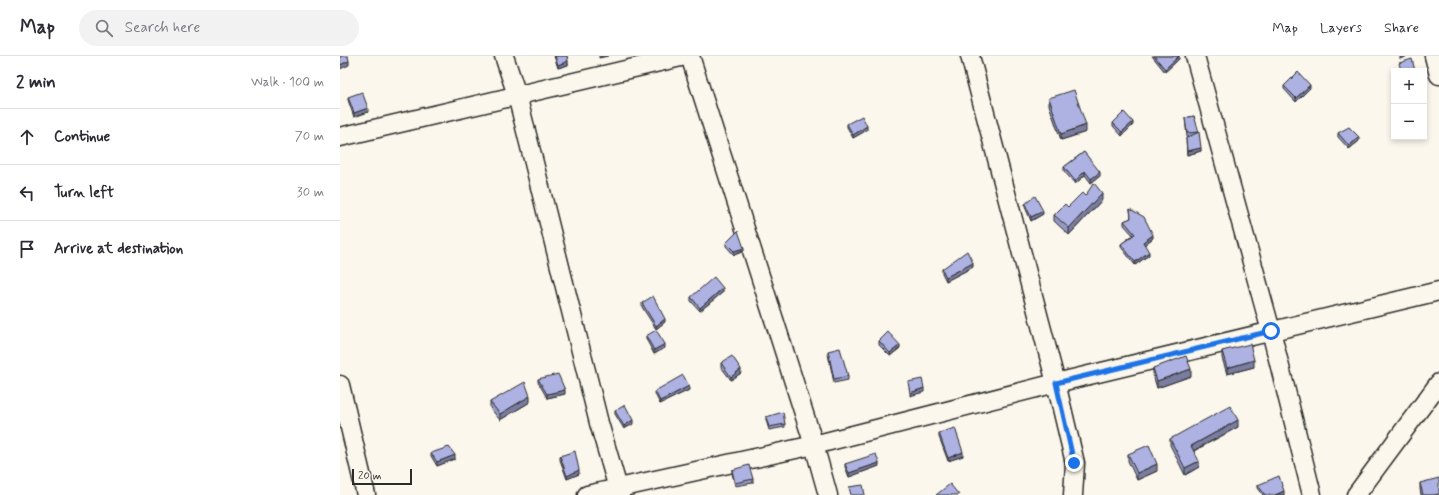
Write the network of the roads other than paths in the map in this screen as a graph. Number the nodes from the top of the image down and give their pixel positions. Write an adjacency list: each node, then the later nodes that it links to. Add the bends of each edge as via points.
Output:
1 (504, 56): 8 (street)
2 (685, 56): 8 (street)
3 (690, 56): 15 (street)
4 (970, 56): 12 (street)
5 (1195, 56): 11 (street)
6 (1434, 56): 7 (street)
7 (1439, 75)
8 (517, 95): 9 (street); 16 (street, via 599,423)
9 (340, 137)
10 (1439, 291): 11 (street)
11 (1271, 331): 12 (street); 21 (street)
12 (1056, 383): 15 (street); 20 (street, via 1074,463)
13 (1439, 383): 22 (street)
14 (340, 385): 17 (street)
15 (814, 445): 16 (street); 19 (street)
16 (620, 492): 18 (street)
17 (366, 495)
18 (588, 495)
19 (828, 495)
20 (1073, 495)
21 (1312, 495)
22 (1356, 495)

